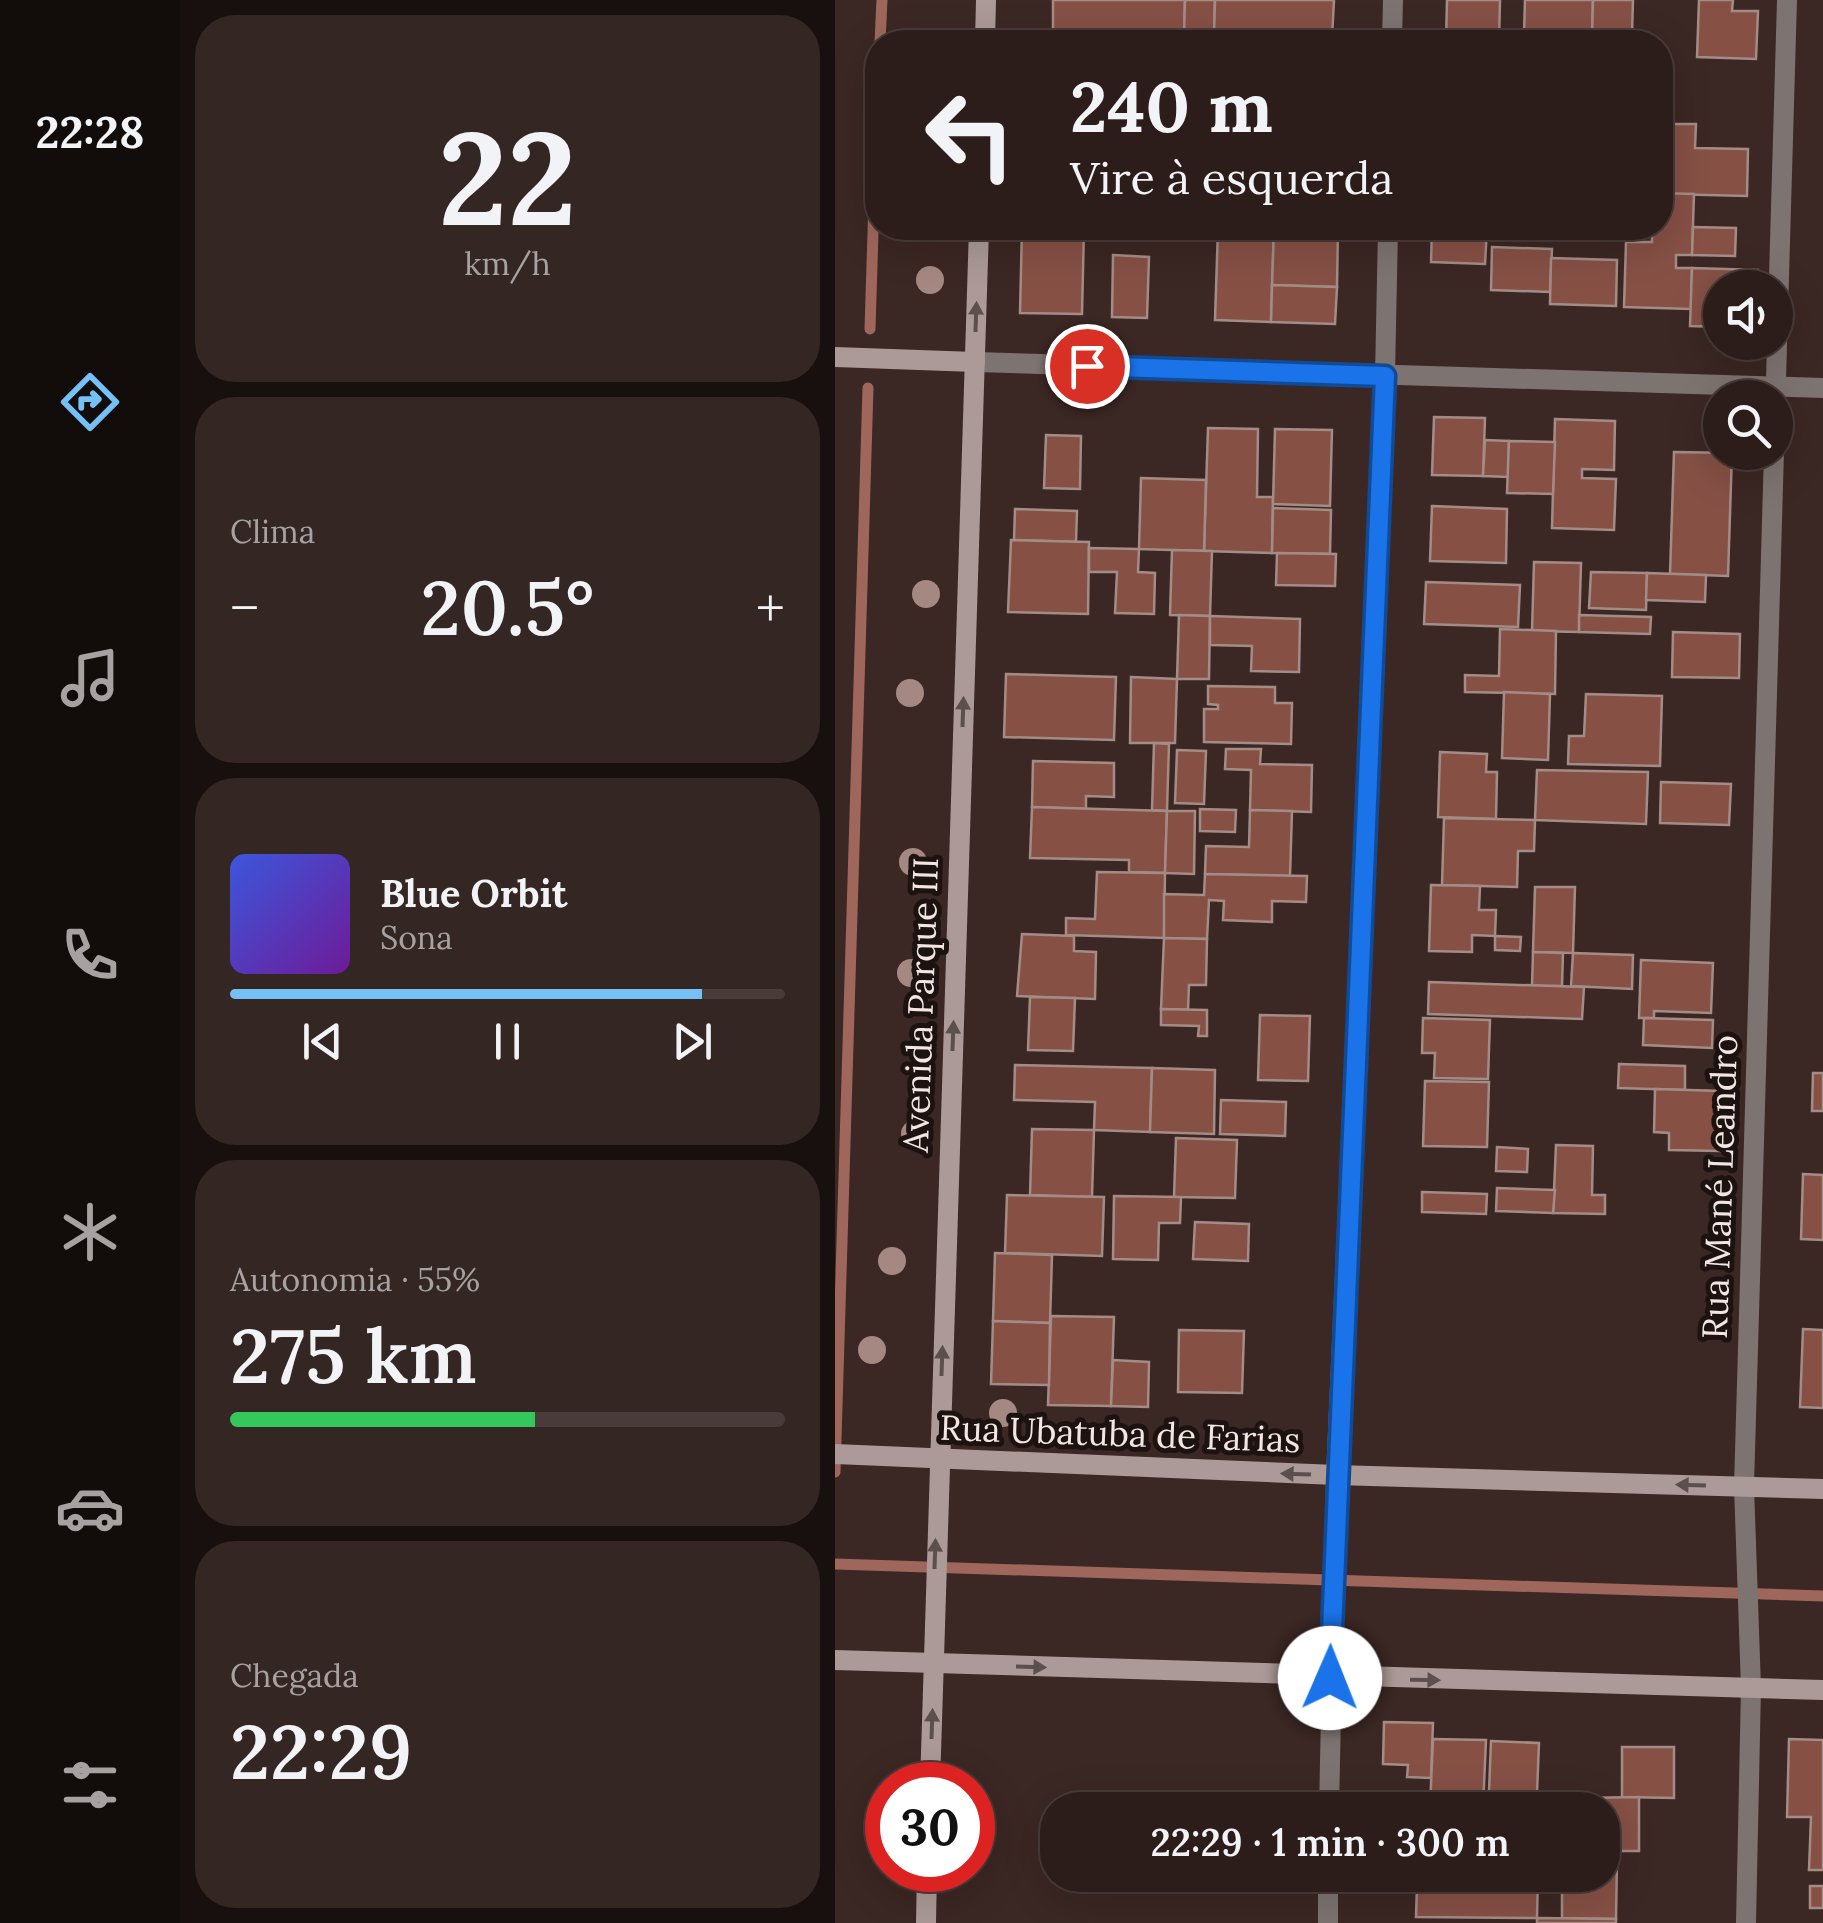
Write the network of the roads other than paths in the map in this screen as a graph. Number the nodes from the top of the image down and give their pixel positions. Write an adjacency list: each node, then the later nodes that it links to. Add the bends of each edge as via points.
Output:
1 (987, 0): 4 (street)
2 (1393, 0): 5 (street)
3 (1787, 0): 11 (street)
4 (986, 30)
5 (1392, 30)
6 (979, 240): 9 (street, Avenida Parque III, one-way to 6)
7 (1388, 240): 10 (street)
8 (835, 357): 9 (street)
9 (975, 362): 10 (street); 17 (street, Avenida Parque III, one-way to 9)
10 (1385, 376): 12 (street); 18 (street)
11 (1776, 380)
12 (1703, 386)
13 (1793, 388): 14 (street)
14 (1823, 388)
15 (1773, 470): 19 (street, Rua Mané Leandro)
16 (835, 1454): 17 (street, Rua Ubatuba de Farias)
17 (939, 1459): 18 (street, Rua Ubatuba de Farias, one-way to 17); 22 (street, Avenida Parque III, one-way to 17)
18 (1336, 1475): 19 (street, Rua Ubatuba de Farias, one-way to 18); 23 (street)
19 (1743, 1486): 20 (street, Rua Ubatuba de Farias); 24 (street, Rua Mané Leandro)
20 (1823, 1489)
21 (835, 1660): 22 (street)
22 (933, 1664): 23 (street, one-way to 23); 26 (street, Avenida Parque III, one-way to 22)
23 (1330, 1678): 24 (street, one-way to 24); 27 (street)
24 (1751, 1688): 25 (street); 32 (street, Rua Mané Leandro)
25 (1823, 1690)
26 (931, 1762)
27 (1329, 1792)
28 (927, 1892): 30 (street)
29 (1328, 1892): 31 (street)
30 (926, 1923)
31 (1328, 1923)
32 (1745, 1923)

